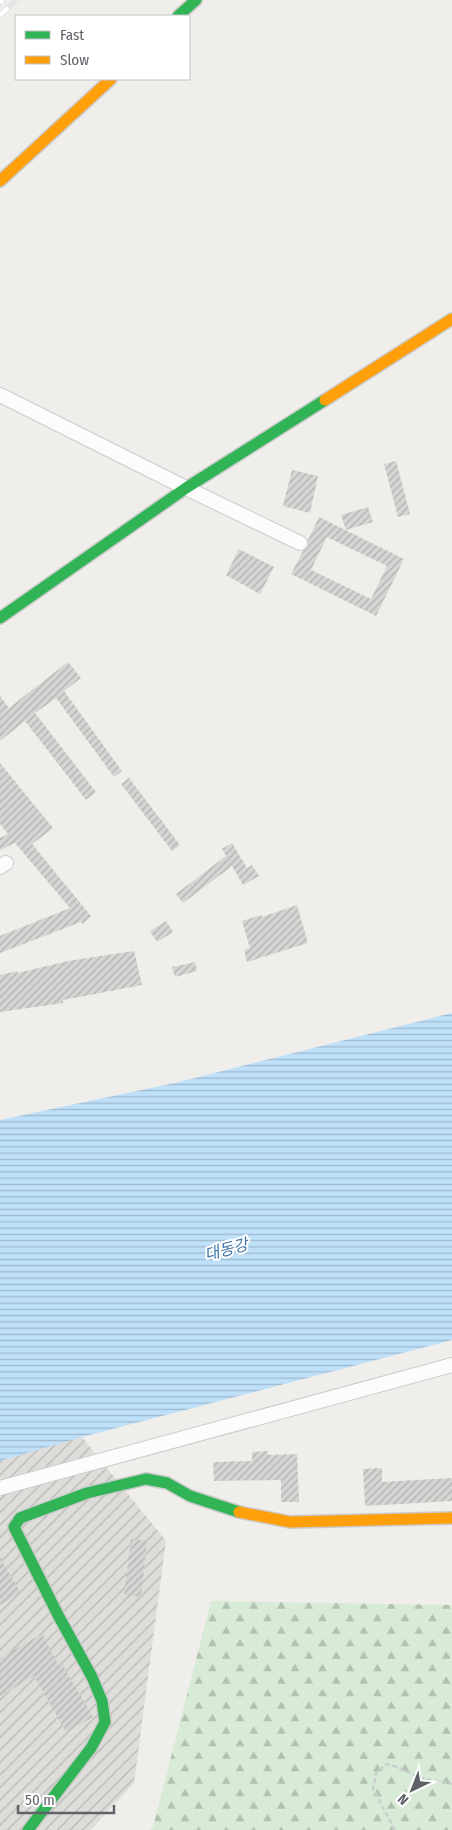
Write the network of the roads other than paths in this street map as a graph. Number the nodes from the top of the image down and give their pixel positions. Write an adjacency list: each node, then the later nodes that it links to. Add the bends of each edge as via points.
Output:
1 (196, 0): 2 (street)
2 (179, 15)
3 (110, 80): 4 (street)
4 (0, 181)
5 (452, 319): 7 (street)
6 (0, 395): 7 (street)
7 (186, 488): 8 (street); 9 (street)
8 (300, 543)
9 (0, 618)
10 (452, 1365): 11 (street)
11 (0, 1488)
12 (452, 1518): 13 (street, via 290,1522 228,1510 190,1496 168,1483 146,1479 87,1492 20,1518 14,1527 92,1677 102,1701 105,1722 91,1748)
13 (28, 1830)

